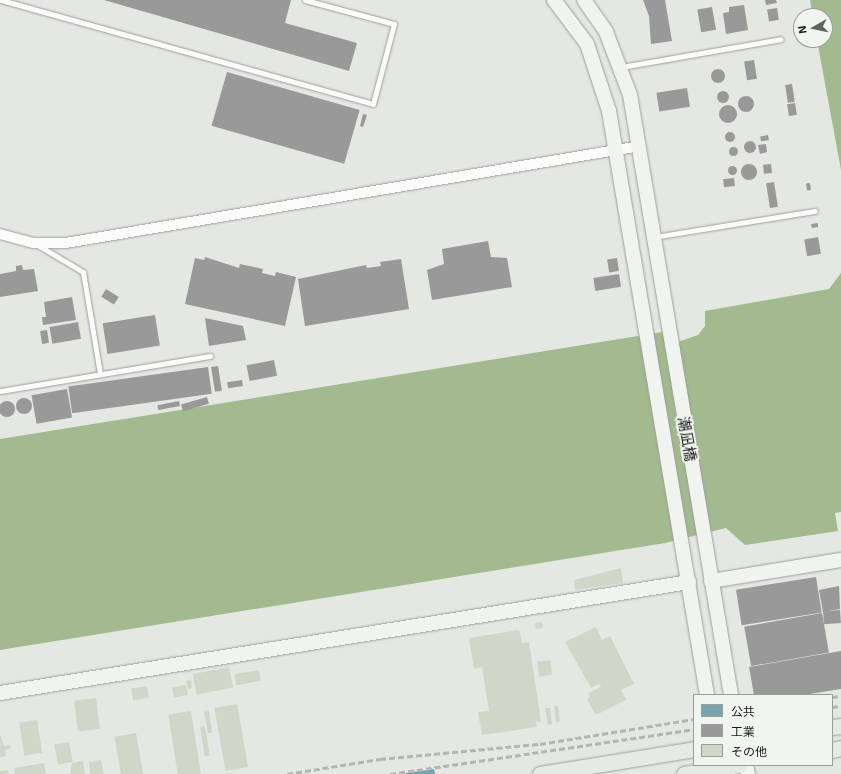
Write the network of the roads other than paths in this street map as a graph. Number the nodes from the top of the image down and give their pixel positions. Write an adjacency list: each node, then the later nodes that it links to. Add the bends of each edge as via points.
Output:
1 (1, 0): 2 (lane, via 373,104 394,24)
2 (305, 0)
3 (554, 0): 8 (street, 潮凪橋, via 587,44 602,80)
4 (584, 0): 6 (street, 潮凪橋, via 606,32)
5 (781, 39): 6 (lane)
6 (621, 67): 7 (street, 潮凪橋)
7 (640, 146): 8 (street); 11 (street, 潮凪橋)
8 (616, 150): 12 (street, via 66,244); 17 (street, 潮凪橋)
9 (815, 211): 11 (lane)
10 (0, 234): 12 (street)
11 (654, 237): 18 (street, 潮凪橋)
12 (33, 243): 14 (lane, via 83,272)
13 (210, 356): 14 (lane)
14 (100, 374): 15 (lane)
15 (0, 391)
16 (841, 560): 18 (street)
17 (688, 575): 19 (street); 20 (street, 潮凪橋)
18 (711, 580): 21 (street, 潮凪橋)
19 (0, 693)
20 (706, 694)
21 (731, 694)
22 (693, 749): 25 (main road)
23 (735, 766): 24 (main road)
24 (722, 769): 26 (main road)
25 (540, 774)
26 (684, 774)

